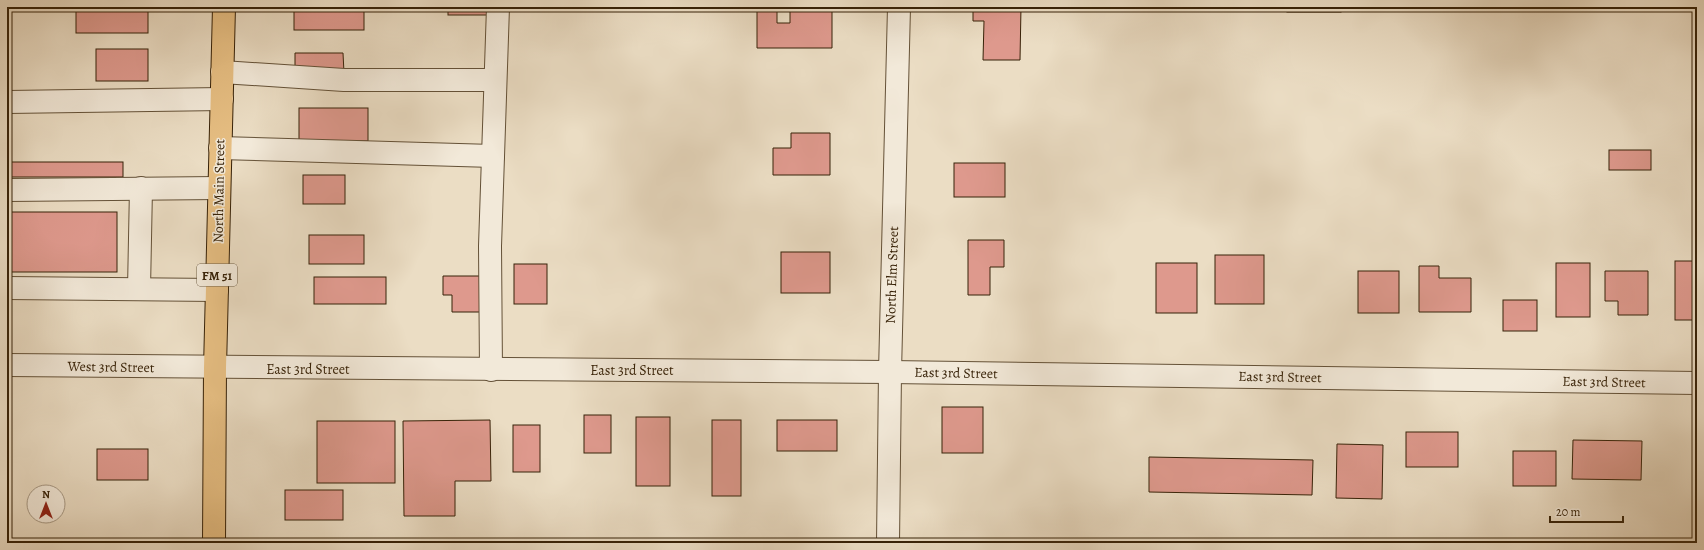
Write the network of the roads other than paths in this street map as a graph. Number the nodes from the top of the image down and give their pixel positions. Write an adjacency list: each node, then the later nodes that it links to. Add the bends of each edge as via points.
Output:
1 (224, 7): 4 (main road, North Main Street / FM 51)
2 (498, 7): 5 (street)
3 (899, 7): 19 (street, North Elm Street)
4 (222, 72): 5 (street, via 344,80); 6 (main road, North Main Street / FM 51)
5 (494, 80): 9 (street)
6 (222, 99): 7 (street); 8 (main road, North Main Street / FM 51)
7 (7, 102)
8 (220, 148): 9 (street); 11 (main road, North Main Street / FM 51)
9 (493, 156): 18 (street, via 490,246)
10 (141, 188): 11 (street); 12 (street); 14 (street)
11 (220, 188): 15 (main road, North Main Street / FM 51)
12 (7, 190)
13 (7, 288): 14 (street)
14 (139, 289): 15 (street)
15 (217, 290): 17 (main road, North Main Street / FM 51)
16 (7, 365): 17 (street, West 3rd Street)
17 (215, 368): 18 (street, East 3rd Street); 21 (main road, North Main Street / FM 51)
18 (491, 370): 19 (street, East 3rd Street)
19 (890, 372): 20 (street, East 3rd Street); 22 (street, North Elm Street)
20 (1697, 383)
21 (214, 543)
22 (888, 543)

